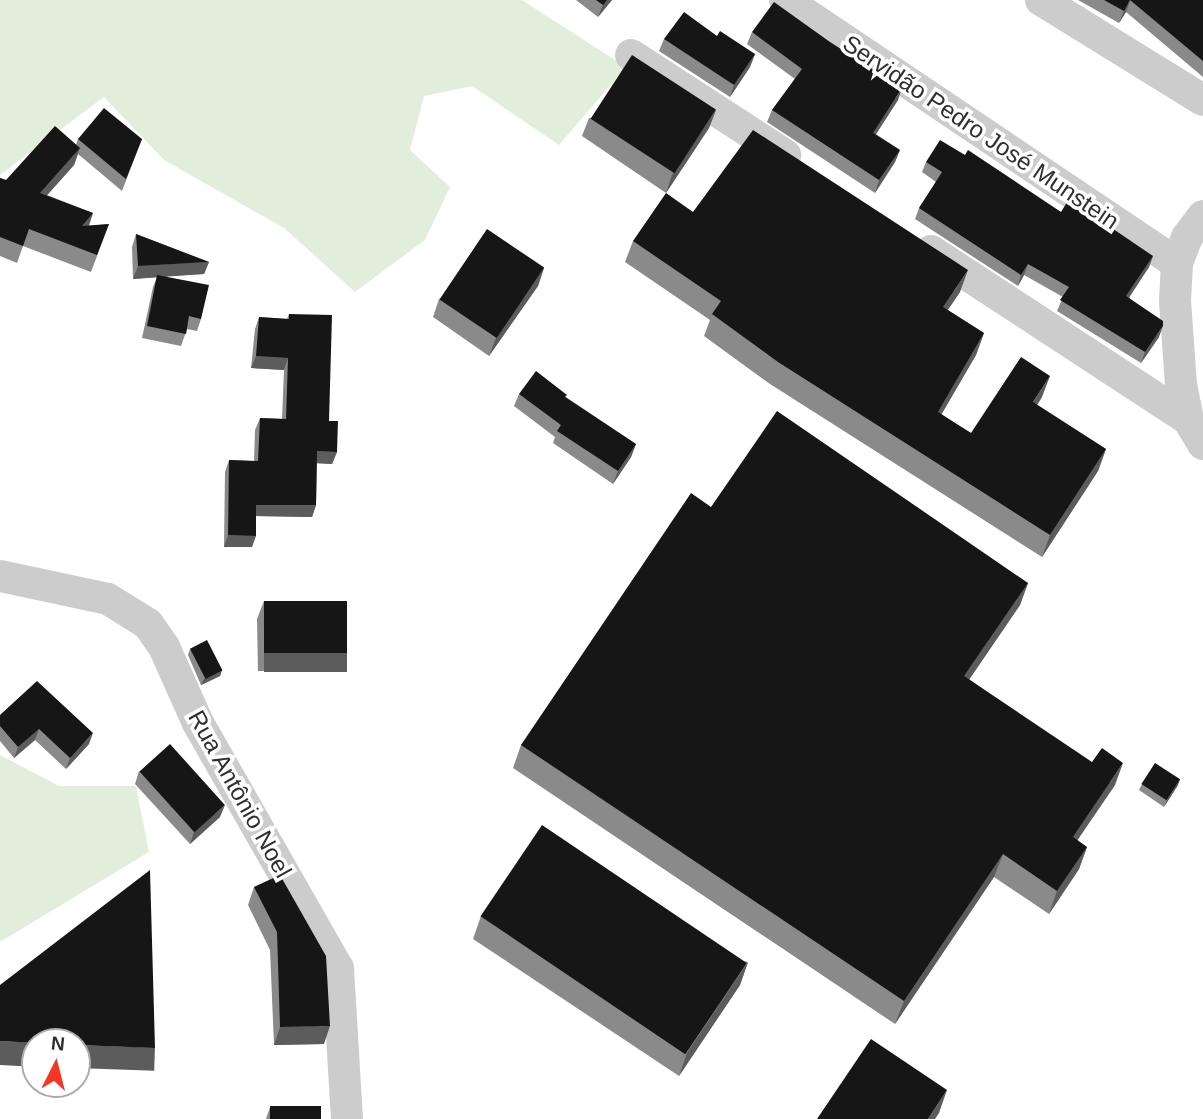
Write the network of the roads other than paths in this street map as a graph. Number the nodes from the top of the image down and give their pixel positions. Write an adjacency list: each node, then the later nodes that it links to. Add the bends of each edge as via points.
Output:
1 (785, 0): 8 (street, Servidão Pedro José Munstein)
2 (1041, 0): 4 (street)
3 (631, 55): 5 (street)
4 (1203, 100)
5 (805, 169)
6 (1203, 216): 8 (street, via 1187,237)
7 (910, 237): 9 (street)
8 (1177, 264): 9 (street, via 1177,346)
9 (1196, 431)
10 (0, 576): 11 (street, Rua Antônio Noel, via 108,599 148,624 164,648 204,734 338,968)
11 (347, 1119)

